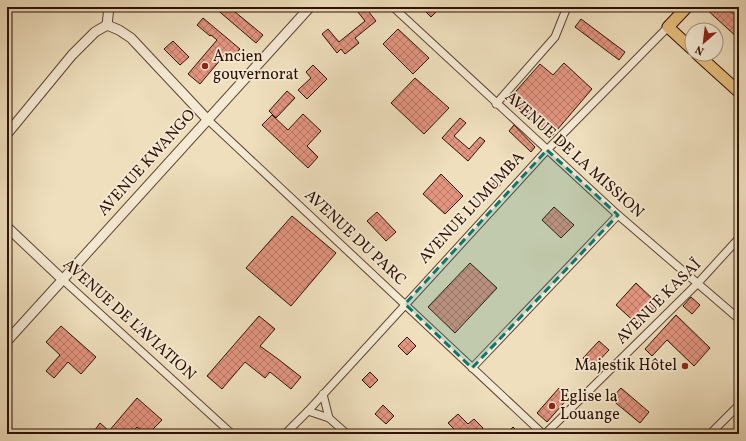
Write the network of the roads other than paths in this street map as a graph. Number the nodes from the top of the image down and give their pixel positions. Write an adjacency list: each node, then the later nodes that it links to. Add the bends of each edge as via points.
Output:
1 (109, 7): 6 (street)
2 (310, 7): 12 (street, AVENUE KWANGO)
3 (393, 7): 11 (street, AVENUE DE LA MISSION)
4 (567, 7): 11 (street, via 554,37)
5 (686, 7): 7 (main road, AVENUE LUMUMBA)
6 (107, 25): 12 (street, AVENUE DU PARC, via 131,38); 13 (street, via 95,32 72,56)
7 (668, 27): 8 (main road); 14 (street, AVENUE LUMUMBA)
8 (684, 42)
9 (706, 62): 10 (main road)
10 (739, 92)
11 (496, 104): 14 (street, AVENUE DE LA MISSION)
12 (207, 119): 18 (street, AVENUE KWANGO); 20 (street, AVENUE DU PARC)
13 (7, 134)
14 (547, 150): 15 (street, AVENUE DE LA MISSION); 20 (street, AVENUE LUMUMBA)
15 (618, 215): 19 (street, AVENUE DE LA MISSION); 23 (street)
16 (7, 227): 18 (street, AVENUE DE L'AVIATION)
17 (739, 238): 19 (street, AVENUE KASAÏ)
18 (62, 279): 22 (street, AVENUE KWANGO); 28 (street, AVENUE DE L'AVIATION)
19 (698, 283): 21 (street, AVENUE DE LA MISSION); 31 (street, AVENUE KASAÏ)
20 (405, 304): 23 (street, AVENUE DU PARC); 24 (street, AVENUE LUMUMBA)
21 (739, 319)
22 (7, 341)
23 (472, 368): 31 (street, AVENUE DU PARC)
24 (323, 394): 26 (street, AVENUE LUMUMBA); 27 (street)
25 (739, 404): 32 (street)
26 (308, 411): 27 (street); 29 (street, AVENUE LUMUMBA)
27 (329, 418): 30 (street)
28 (232, 434)
29 (285, 434)
30 (347, 434)
31 (544, 434)
32 (710, 434)

